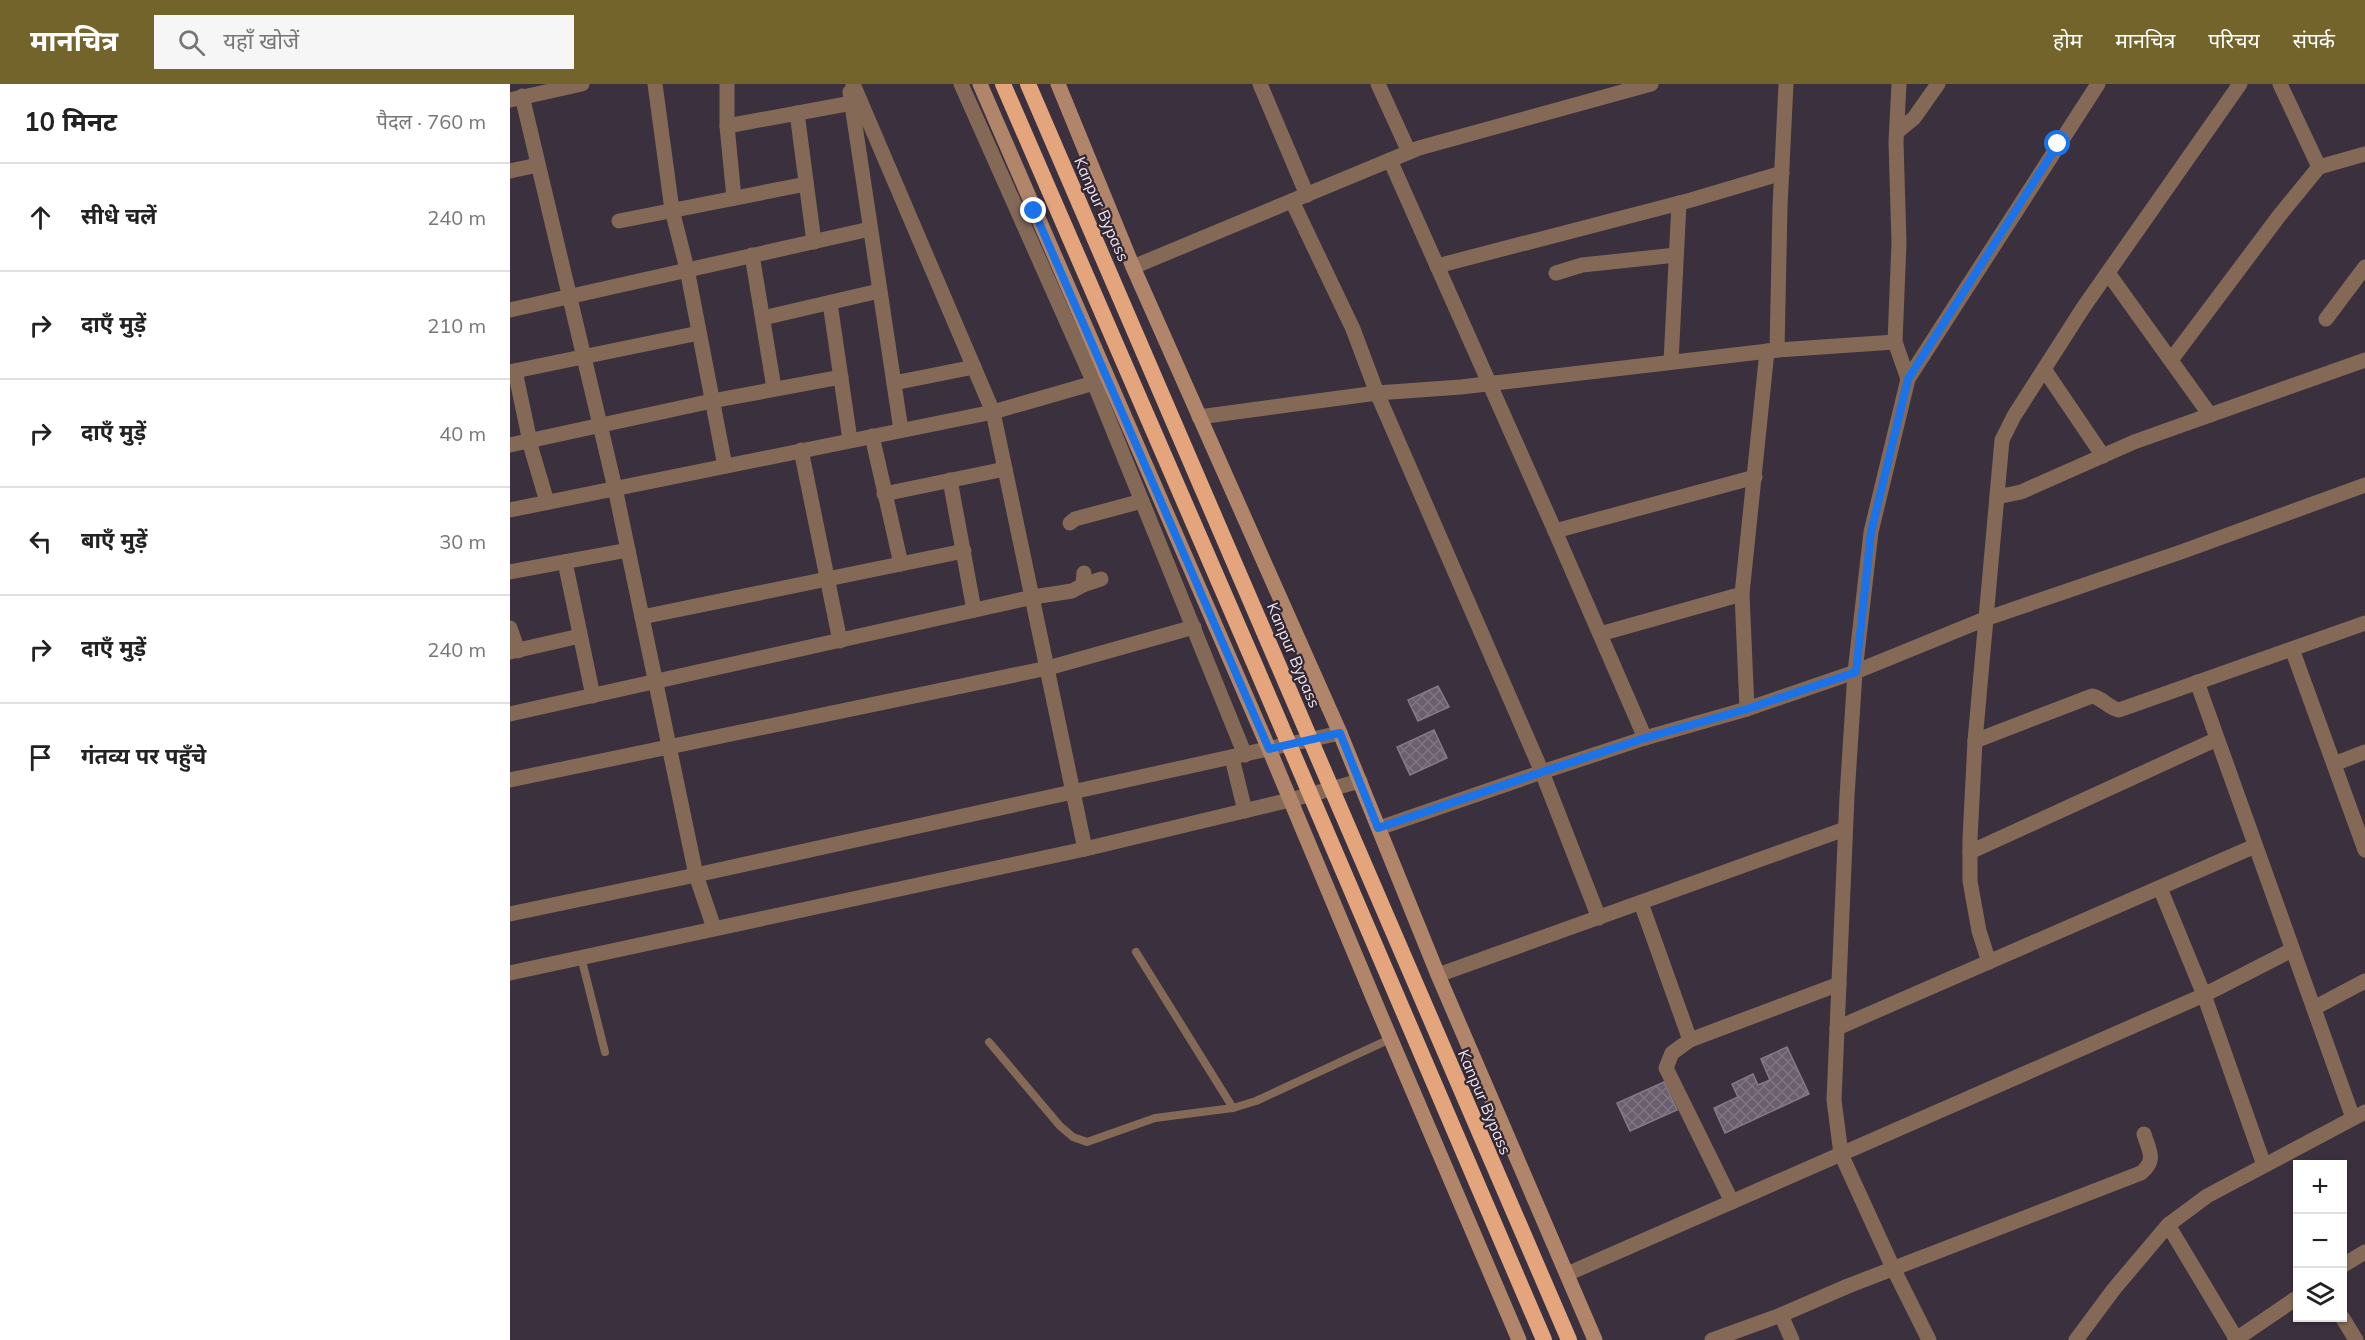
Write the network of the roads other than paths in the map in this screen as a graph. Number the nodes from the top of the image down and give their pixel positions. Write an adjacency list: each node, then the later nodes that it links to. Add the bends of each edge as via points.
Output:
1 (582, 84): 19 (street)
2 (655, 84): 36 (street)
3 (727, 84): 23 (street)
4 (851, 84): 21 (street); 61 (street)
5 (961, 84): 66 (street)
6 (980, 84): 128 (main road)
7 (1003, 84): 181 (highway, bridge)
8 (1028, 84): 182 (highway, Kanpur Bypass, bridge)
9 (1058, 84): 43 (main road)
10 (1260, 84): 34 (street)
11 (1378, 84): 25 (street)
12 (1651, 84): 25 (street)
13 (1786, 84): 31 (street)
14 (1899, 84): 24 (street)
15 (1938, 84): 24 (street, via 1914,118)
16 (2098, 84): 65 (street)
17 (2240, 84): 47 (street)
18 (2280, 84): 29 (street)
19 (550, 87): 20 (street)
20 (516, 98): 28 (street)
21 (852, 103): 22 (street); 38 (street)
22 (796, 113): 23 (street); 32 (street)
23 (727, 126): 33 (street)
24 (1897, 132): 55 (street, via 1899,243)
25 (1409, 152): 27 (street)
26 (2365, 154): 29 (street)
27 (1390, 160): 34 (street); 42 (street)
28 (538, 165): 30 (street); 49 (street)
29 (2319, 167): 58 (street)
30 (510, 171)
31 (1782, 173): 35 (street); 56 (street)
32 (806, 184): 33 (street); 39 (street)
33 (734, 198): 36 (street)
34 (1300, 198): 43 (street); 70 (street)
35 (1678, 203): 41 (street); 42 (street)
36 (672, 210): 37 (street); 45 (street)
37 (620, 221)
38 (870, 229): 39 (street); 48 (street)
39 (814, 242): 40 (street)
40 (752, 255): 45 (street); 52 (street)
41 (1676, 255): 46 (street, via 1582,265); 60 (street)
42 (1437, 266): 68 (street)
43 (1133, 267): 74 (main road)
44 (2365, 267): 53 (street)
45 (687, 269): 49 (street); 54 (street)
46 (1556, 273)
47 (2108, 273): 58 (street); 62 (street)
48 (879, 291): 50 (street); 67 (street)
49 (569, 296): 51 (street); 57 (street)
50 (830, 303): 52 (street); 64 (street)
51 (510, 310)
52 (763, 318): 69 (street)
53 (2326, 319)
54 (699, 333): 57 (street); 71 (street)
55 (1895, 342): 56 (street); 65 (street)
56 (1772, 350): 60 (street); 85 (street)
57 (584, 357): 63 (street); 75 (street)
58 (2171, 360): 73 (street)
59 (2365, 360): 73 (street)
60 (1671, 362): 68 (street)
61 (974, 367): 67 (street); 72 (street)
62 (2044, 369): 82 (street); 90 (street, via 2002,440)
63 (513, 371): 79 (street)
64 (841, 377): 69 (street); 78 (street)
65 (1908, 379): 117 (street, via 1871,532)
66 (1094, 382): 72 (street); 91 (street)
67 (894, 383): 76 (street)
68 (1490, 383): 70 (street); 95 (street)
69 (774, 388): 71 (street)
70 (1377, 393): 74 (street); 132 (street)
71 (712, 401): 75 (street); 83 (street)
72 (993, 411): 76 (street); 84 (street)
73 (2210, 415): 82 (street)
74 (1199, 417): 123 (main road)
75 (600, 424): 79 (street); 88 (street)
76 (901, 430): 77 (street)
77 (872, 436): 78 (street); 89 (street)
78 (850, 440): 81 (street)
79 (531, 441): 80 (street); 92 (street)
80 (510, 445)
81 (801, 450): 83 (street); 102 (street)
82 (2103, 456): 90 (street, via 2021,492)
83 (725, 466): 88 (street)
84 (1005, 469): 86 (street); 104 (street)
85 (1755, 477): 95 (street); 103 (street)
86 (950, 480): 89 (street); 97 (street)
87 (2365, 485): 107 (street)
88 (615, 488): 92 (street); 96 (street)
89 (884, 494): 99 (street)
90 (1997, 497): 107 (street)
91 (1142, 501): 94 (street); 109 (street)
92 (547, 502): 93 (street)
93 (510, 510)
94 (1070, 523)
95 (1555, 531): 111 (street)
96 (628, 550): 98 (street); 106 (street)
97 (964, 551): 99 (street); 105 (street)
98 (565, 562): 100 (street); 112 (street)
99 (901, 564): 102 (street)
100 (510, 572)
101 (1101, 579): 104 (street, via 1084,579 1072,591)
102 (827, 580): 106 (street); 113 (street)
103 (1742, 594): 111 (street); 121 (street)
104 (1033, 597): 105 (street); 116 (street)
105 (974, 610): 113 (street)
106 (642, 617): 119 (street)
107 (1985, 619): 117 (street); 126 (street)
108 (2365, 623): 114 (street)
109 (1194, 627): 116 (street); 130 (street)
110 (510, 628): 115 (street)
111 (1600, 634): 124 (street)
112 (580, 636): 115 (street); 120 (street)
113 (840, 641): 119 (street)
114 (2292, 649): 118 (street); 131 (street)
115 (514, 652)
116 (1048, 668): 127 (street); 135 (street)
117 (1856, 672): 121 (street); 139 (street)
118 (2197, 682): 125 (street); 126 (street, via 2119,710 2092,696)
119 (656, 683): 120 (street); 127 (street)
120 (593, 696): 122 (street)
121 (1747, 709): 124 (street)
122 (510, 714)
123 (1340, 733): 128 (street); 134 (main road)
124 (1645, 738): 132 (street)
125 (2217, 739): 140 (street); 143 (street)
126 (1975, 741): 143 (street)
127 (670, 747): 133 (street); 144 (street)
128 (1269, 749): 130 (street); 136 (main road)
129 (2365, 752): 131 (street)
130 (1239, 757): 135 (street); 137 (street)
131 (2334, 764): 141 (street)
132 (1542, 772): 138 (street); 148 (street)
133 (510, 780)
134 (1360, 781): 136 (street); 138 (main road)
135 (1075, 792): 142 (street); 144 (street)
136 (1290, 800): 137 (street); 161 (main road)
137 (1245, 811): 142 (street)
138 (1378, 828): 155 (main road)
139 (1845, 829): 146 (street); 157 (street)
140 (2255, 846): 145 (street); 150 (street)
141 (2364, 846)
142 (1085, 849): 149 (street)
143 (1970, 852): 153 (street, via 1970,881)
144 (696, 875): 147 (street); 149 (street)
145 (2160, 888): 153 (street); 158 (street)
146 (1641, 903): 148 (street); 162 (street)
147 (510, 914)
148 (1599, 918): 155 (street)
149 (714, 928): 152 (street)
150 (2292, 950): 158 (street); 159 (street)
151 (1136, 952): 165 (lane)
152 (581, 957): 154 (street); 164 (lane)
153 (1989, 962): 160 (street)
154 (510, 973)
155 (1438, 975): 175 (main road)
156 (2365, 981): 159 (street)
157 (1839, 984): 160 (street); 162 (street)
158 (2204, 995): 168 (street); 169 (street)
159 (2314, 1008): 166 (street)
160 (1837, 1028): 168 (street, via 1834,1100)
161 (1390, 1039): 165 (lane); 180 (main road)
162 (1690, 1040): 170 (street, via 1672,1053 1666,1068)
163 (989, 1042): 165 (lane, via 1059,1126 1087,1142 1155,1118)
164 (605, 1052)
165 (1233, 1108)
166 (2359, 1115): 169 (street)
167 (2144, 1134): 174 (street, via 2151,1160 2140,1173)
168 (1841, 1154): 170 (street); 174 (street)
169 (2264, 1165): 171 (street, via 2206,1196)
170 (1732, 1202): 175 (street)
171 (2168, 1225): 179 (street); 187 (street)
172 (2365, 1252): 173 (street)
173 (2347, 1263)
174 (1894, 1270): 177 (street); 186 (street)
175 (1568, 1274): 183 (main road)
176 (2293, 1300): 179 (street)
177 (1781, 1315): 184 (street); 185 (street)
178 (2346, 1322): 188 (street)
179 (2236, 1339)
180 (1519, 1340)
181 (1544, 1340)
182 (1569, 1340)
183 (1595, 1340)
184 (1712, 1340)
185 (1792, 1340)
186 (1929, 1340)
187 (2076, 1340)
188 (2356, 1340)

